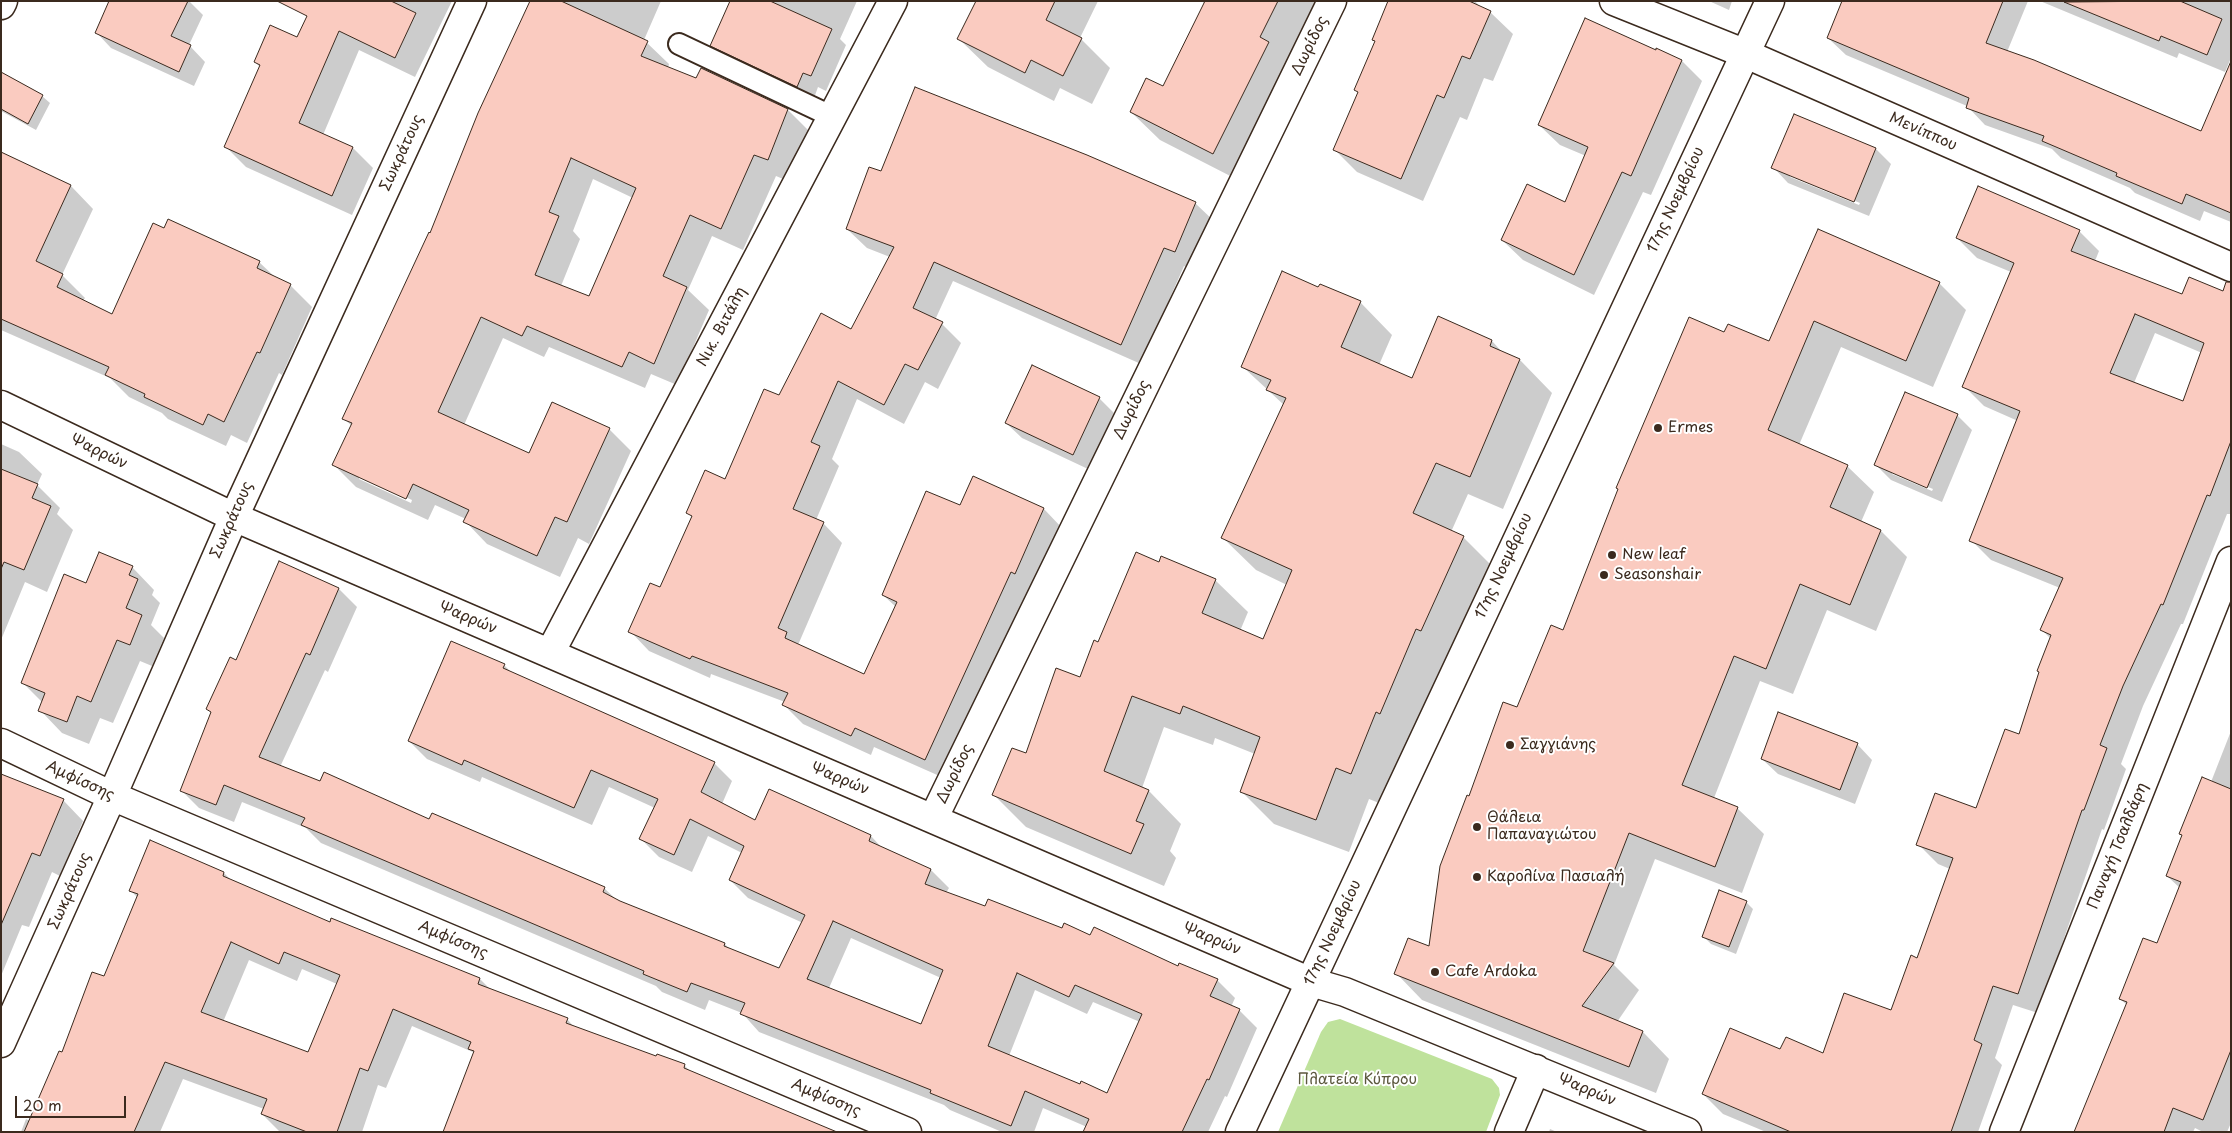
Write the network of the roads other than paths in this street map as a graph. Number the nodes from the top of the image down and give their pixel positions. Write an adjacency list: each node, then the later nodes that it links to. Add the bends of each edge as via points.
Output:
1 (472, 1): 11 (street, Σωκράτους)
2 (893, 1): 8 (street, Νικ. Βιτάλη)
3 (1332, 1): 16 (street, Δωρίδος)
4 (1614, 1): 7 (street, Μενίππου)
5 (1770, 1): 7 (street, 17ης Νοεμβρίου)
6 (679, 44): 8 (lane)
7 (1746, 54): 9 (street, Μενίππου); 17 (street, 17ης Νοεμβρίου)
8 (833, 117): 13 (street, Νικ. Βιτάλη)
9 (2231, 267)
10 (1, 405): 11 (street, Ψαρρών)
11 (234, 517): 13 (street, Ψαρρών); 15 (street, Σωκράτους)
12 (2231, 561): 24 (street, Παναγή Τσαλδάρη)
13 (550, 653): 16 (street, Ψαρρών)
14 (1, 743): 15 (street, Αμφίσσης)
15 (112, 796): 18 (street, Σωκράτους); 20 (street, Αμφίσσης)
16 (933, 819): 17 (street, Ψαρρών)
17 (1310, 982): 19 (street, Ψαρρών, via 1345,992); 21 (street, 17ης Νοεμβρίου)
18 (1, 1043)
19 (1536, 1069): 22 (street); 23 (street, Ψαρρών)
20 (907, 1132)
21 (1240, 1132)
22 (1509, 1132)
23 (1687, 1132)
24 (2004, 1132)

